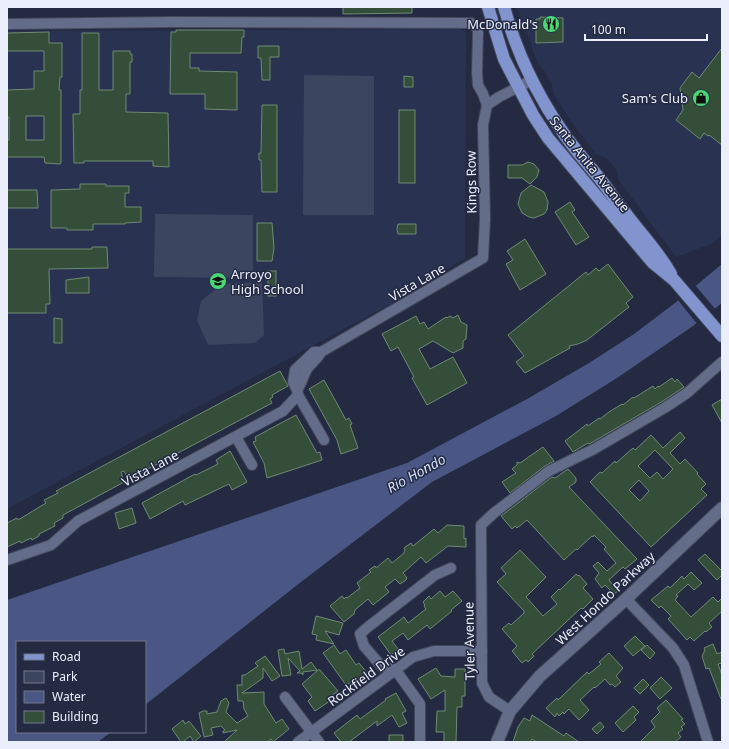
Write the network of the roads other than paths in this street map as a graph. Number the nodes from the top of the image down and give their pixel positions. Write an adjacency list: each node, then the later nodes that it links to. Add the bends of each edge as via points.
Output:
1 (488, 7): 5 (main road, Santa Anita Avenue, via 504,59)
2 (504, 7): 4 (main road, Santa Anita Avenue)
3 (7, 24): 6 (street, via 471,23 478,32 478,85)
4 (532, 80): 5 (street); 8 (main road, Santa Anita Avenue, via 562,131)
5 (518, 87): 6 (street); 7 (main road, Santa Anita Avenue, via 533,115)
6 (487, 105): 9 (street, Kings Row, via 483,125)
7 (558, 150): 8 (main road, via 567,154 584,171); 10 (main road, Santa Anita Avenue, via 652,262)
8 (596, 174): 10 (main road, Santa Anita Avenue, via 660,256)
9 (483, 258): 14 (street, Vista Lane, via 321,352 314,352 295,370 293,382)
10 (674, 280): 11 (main road, Santa Anita Avenue)
11 (719, 333): 12 (main road, Santa Anita Avenue)
12 (722, 343)
13 (722, 362): 22 (street, Tyler Avenue, via 687,393 594,449 549,472 481,524)
14 (298, 392): 15 (street, Vista Lane, via 284,411); 16 (street)
15 (236, 437): 17 (street); 19 (street, Vista Lane, via 78,522 51,545)
16 (324, 440)
17 (252, 464)
18 (722, 508): 21 (street, West Hondo Parkway)
19 (7, 560)
20 (451, 568): 23 (street, via 435,575 360,634 364,646 382,667)
21 (626, 599): 25 (street, West Hondo Parkway, via 540,676); 31 (street, via 673,648 684,665)
22 (482, 651): 23 (street, Rockfield Drive, via 434,650 413,657); 25 (street, Tyler Avenue, via 482,683 488,697)
23 (395, 669): 26 (street, Rockfield Drive); 29 (street, via 420,704)
24 (285, 697): 26 (street)
25 (510, 711): 30 (street)
26 (312, 732): 27 (street, Rockfield Drive); 28 (street)
27 (298, 742)
28 (319, 742)
29 (420, 742)
30 (496, 742)
31 (708, 742)

